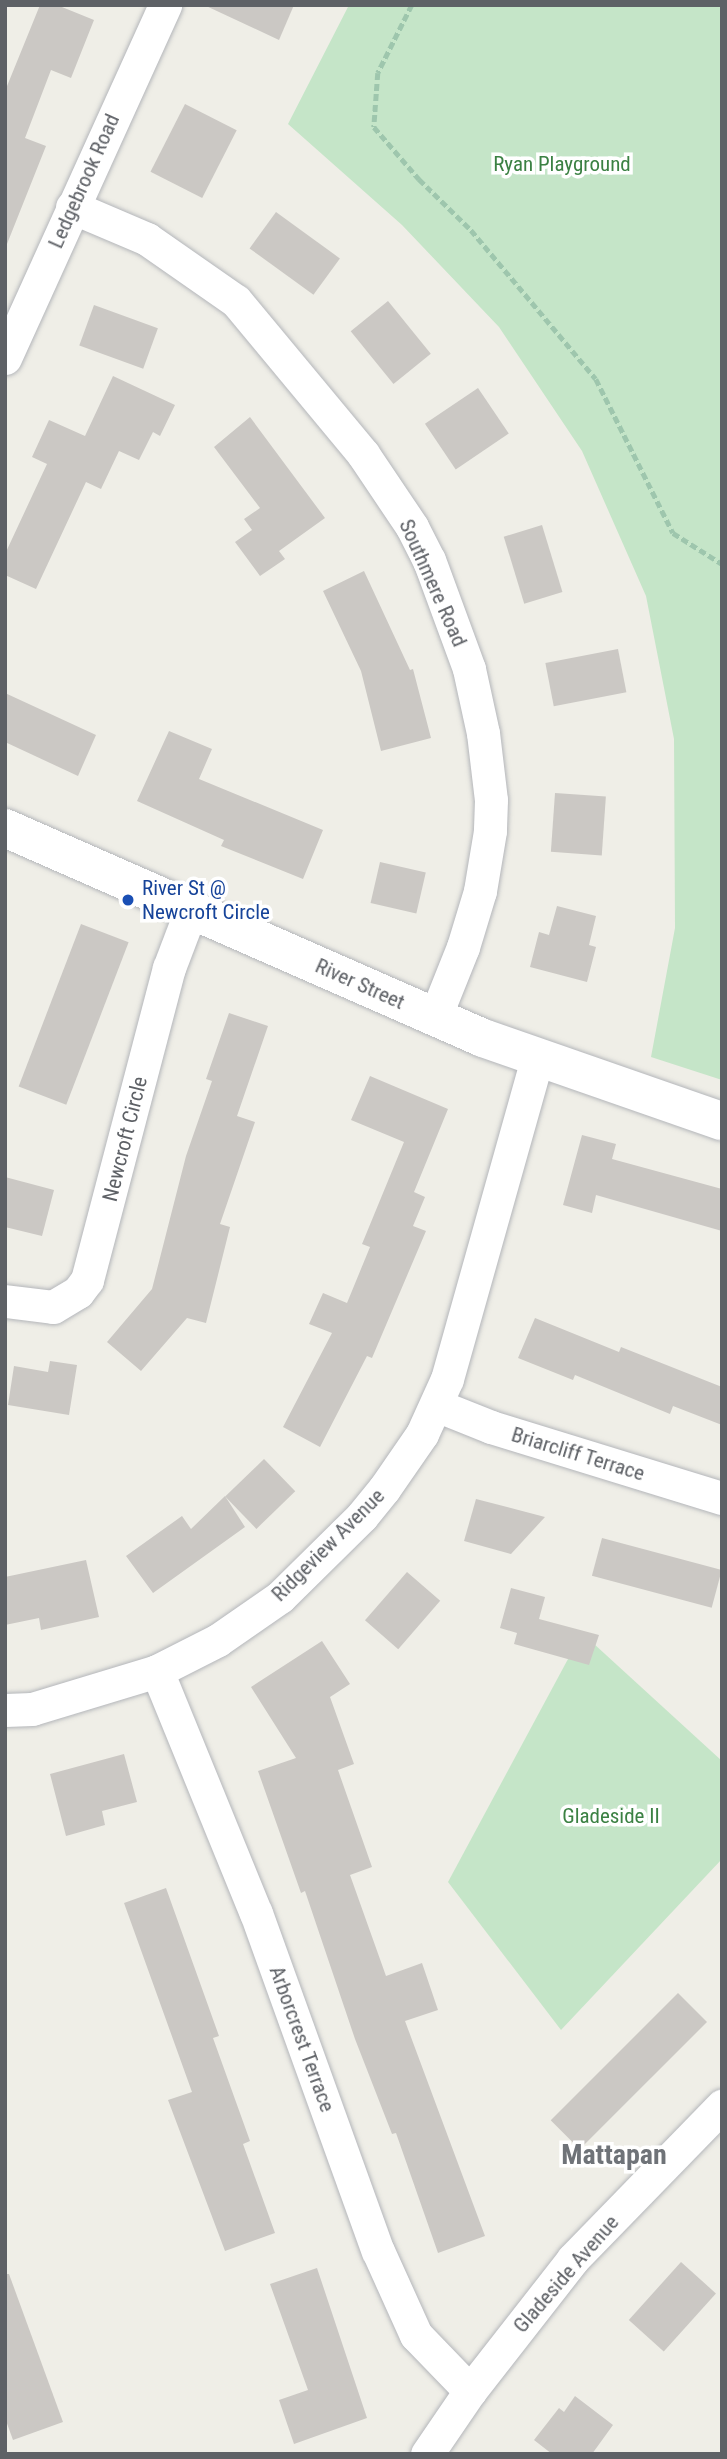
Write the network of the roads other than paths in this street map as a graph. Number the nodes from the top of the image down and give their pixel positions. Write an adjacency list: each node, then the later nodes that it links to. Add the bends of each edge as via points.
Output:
1 (165, 5): 2 (street, Ledgebrook Road)
2 (72, 207): 3 (street, Ledgebrook Road); 6 (street, Southmere Road, via 147,239 236,301 363,454 429,560 478,700 491,800 480,891 464,947)
3 (5, 358)
4 (5, 828): 5 (main road, River Street)
5 (191, 910): 6 (main road, River Street); 9 (street, Newcroft Circle, via 169,968 87,1280 78,1292 52,1307)
6 (435, 1017): 7 (main road, River Street)
7 (537, 1058): 8 (main road, River Street); 10 (street, Ridgeview Avenue, via 457,1351)
8 (722, 1121)
9 (5, 1301)
10 (436, 1405): 11 (street, Briarcliff Terrace, via 491,1427); 12 (street, Ridgeview Avenue, via 422,1434 362,1516 279,1597 218,1640)
11 (722, 1498)
12 (157, 1671): 13 (street, Ridgeview Avenue, via 32,1709); 15 (street, Arborcrest Terrace, via 256,1913 378,2251 416,2336)
13 (5, 1710)
14 (722, 2106): 15 (street, Gladeside Avenue, via 573,2259)
15 (470, 2391): 16 (street, Gladeside Avenue)
16 (427, 2454)

